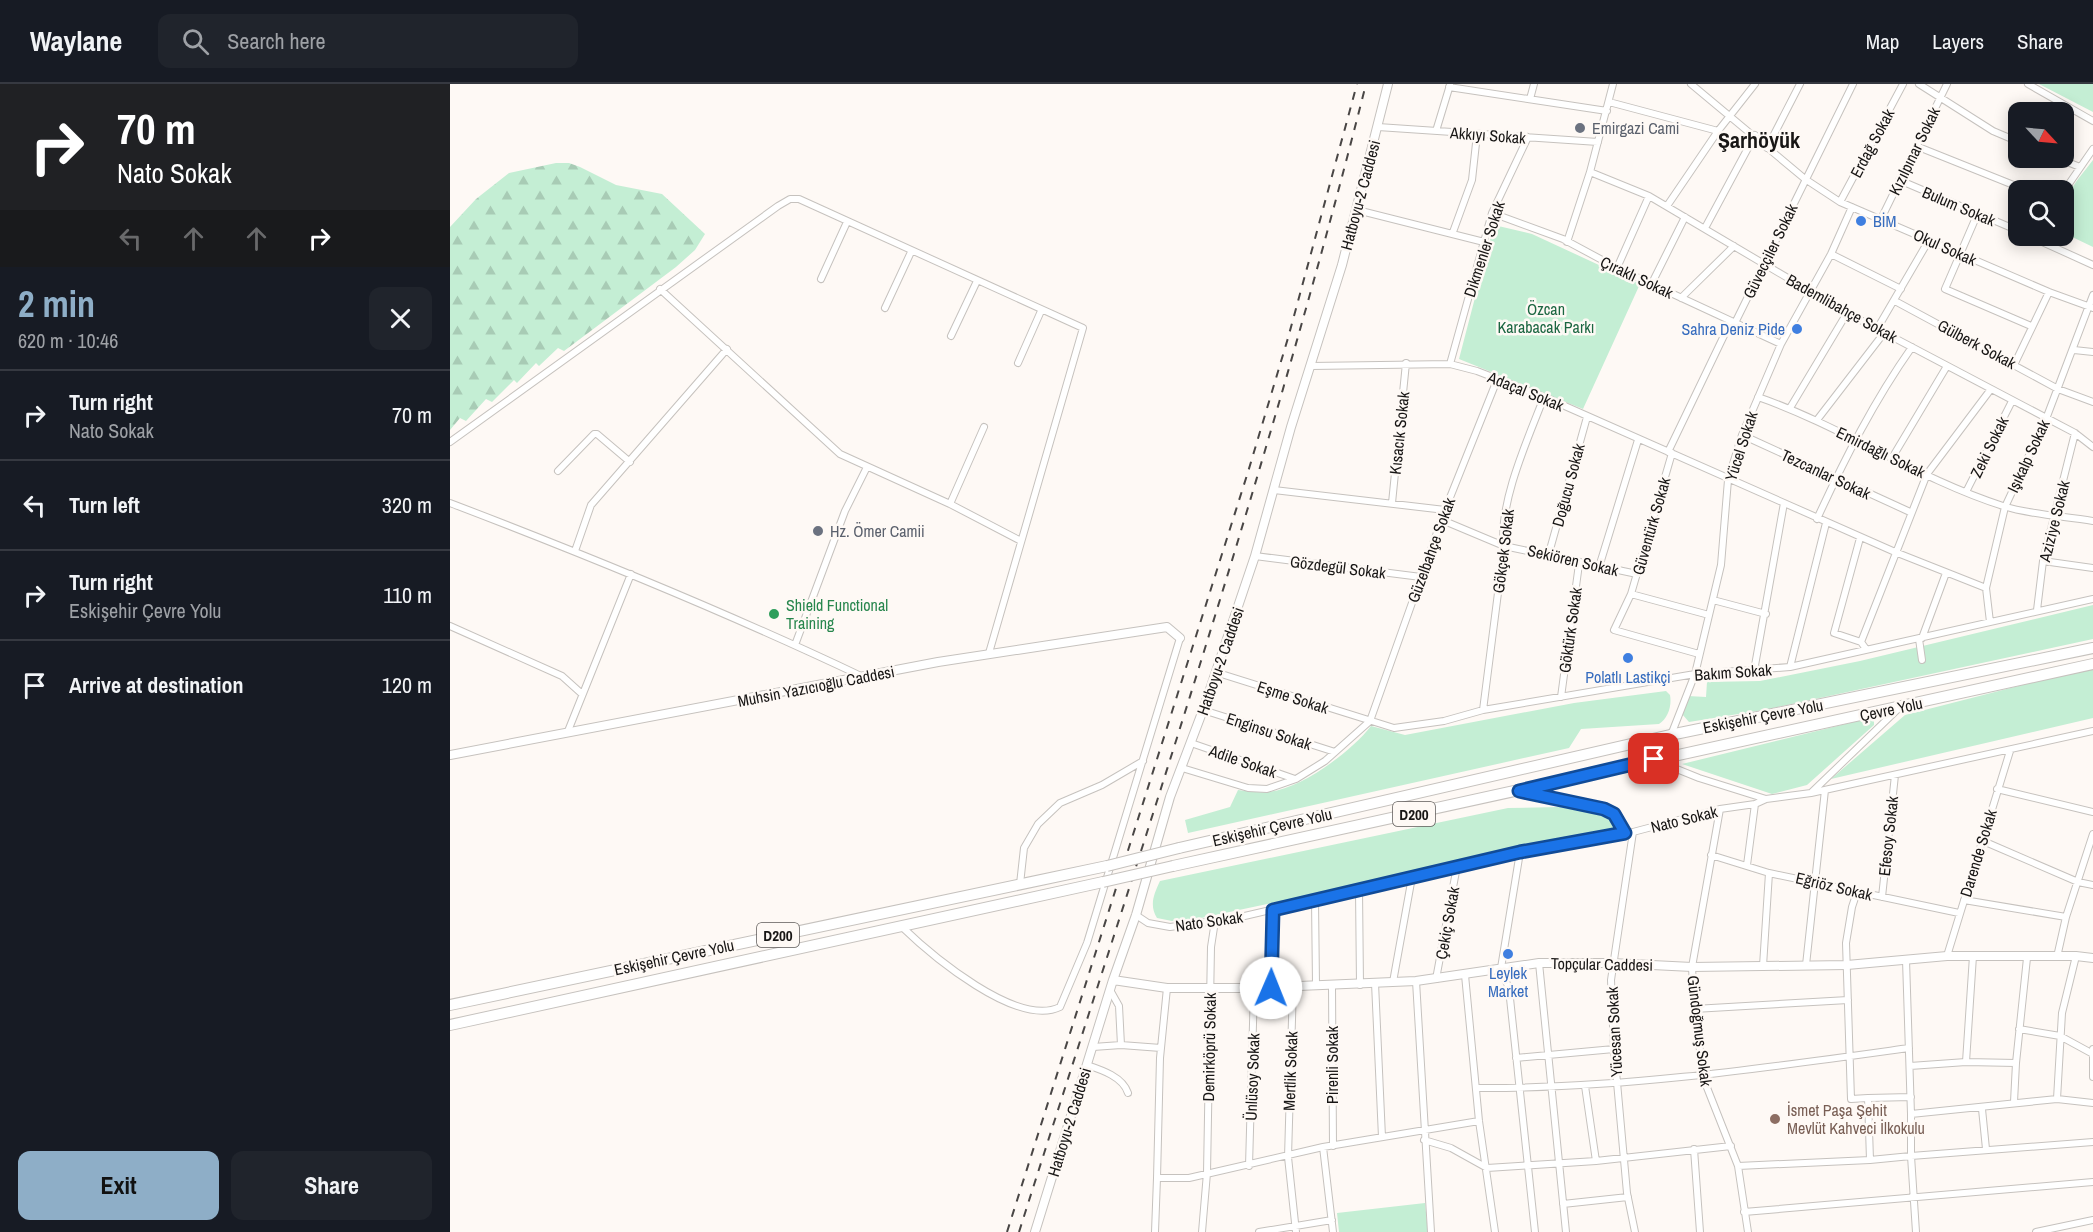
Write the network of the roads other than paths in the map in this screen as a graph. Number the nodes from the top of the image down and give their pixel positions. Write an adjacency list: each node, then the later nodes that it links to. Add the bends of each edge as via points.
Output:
1 (1388, 84): 19 (street, Hatboyu-2 Caddesi)
2 (1534, 84): 14 (street)
3 (1613, 84): 15 (street)
4 (1755, 84): 17 (street)
5 (1800, 84): 28 (street)
6 (1853, 84): 33 (street, Güvecçiler Sokak)
7 (1903, 84): 38 (street, Erdağ Sokak)
8 (1919, 84): 13 (street)
9 (1947, 84): 13 (street, Kızılpınar Sokak)
10 (2028, 84): 18 (street)
11 (1450, 85): 14 (street); 20 (street)
12 (1695, 85): 17 (street, Okul Sokak)
13 (1941, 97): 25 (street); 27 (street, Kızılpınar Sokak)
14 (1530, 99): 16 (street)
15 (1609, 102): 16 (street); 21 (street)
16 (1607, 111): 26 (street)
17 (1729, 117): 21 (street); 23 (street, Okul Sokak)
18 (2093, 121)
19 (1378, 127): 20 (street, Akkıyı Sokak); 41 (street, Hatboyu-2 Caddesi)
20 (1436, 131): 22 (street, Akkıyı Sokak)
21 (1718, 131): 39 (street)
22 (1477, 134): 24 (street, Akkıyı Sokak); 49 (street, via 1472,180)
23 (1755, 135): 28 (street, Okul Sokak); 48 (street)
24 (1528, 137): 26 (street, Akkıyı Sokak); 42 (street, Dikmenler Sokak)
25 (2008, 137)
26 (1598, 142): 32 (street)
27 (1916, 146): 34 (street, Kızılpınar Sokak); 36 (street)
28 (1767, 148): 33 (street, Okul Sokak)
29 (2093, 149): 31 (street)
30 (2074, 165): 31 (street)
31 (2080, 167): 35 (street)
32 (1590, 172): 37 (street, Bademlibahçe Sokak); 52 (street)
33 (1805, 179): 38 (street, Okul Sokak); 58 (street, Güvecçiler Sokak)
34 (1899, 180): 43 (street, Bulum Sokak); 45 (street, Kızılpınar Sokak)
35 (2071, 180)
36 (2008, 183)
37 (1649, 196): 39 (street, Bademlibahçe Sokak); 60 (street)
38 (1840, 202): 40 (street, Okul Sokak)
39 (1667, 206): 44 (street, Bademlibahçe Sokak)
40 (1852, 207): 45 (street, Okul Sokak); 56 (street, Yücel Sokak)
41 (1357, 210): 49 (street); 88 (street, Hatboyu-2 Caddesi)
42 (1492, 213): 51 (street, Dikmenler Sokak); 52 (street, Çıraklı Sokak)
43 (1977, 215): 47 (street, Bulum Sokak); 57 (street)
44 (1685, 217): 48 (street, Bademlibahçe Sokak); 63 (street)
45 (1881, 219): 50 (street, Okul Sokak)
46 (847, 222): 55 (street); 61 (street); 64 (street, via 799,199 790,199)
47 (2008, 227)
48 (1705, 228): 53 (street, Bademlibahçe Sokak)
49 (1453, 232): 51 (street)
50 (1929, 240): 57 (street, Okul Sokak); 65 (street)
51 (1484, 242): 87 (street, Dikmenler Sokak)
52 (1567, 242): 60 (street, Çıraklı Sokak)
53 (1734, 246): 58 (street, Bademlibahçe Sokak); 69 (street)
54 (2057, 246): 59 (street)
55 (911, 252): 62 (street); 71 (street)
56 (1830, 254): 65 (street); 66 (street, Yücel Sokak)
57 (1962, 254): 67 (street, Okul Sokak); 76 (street, via 1945,289)
58 (1763, 264): 66 (street, Bademlibahçe Sokak); 75 (street, Güvecçiler Sokak)
59 (2093, 265)
60 (1617, 268): 63 (street, Çıraklı Sokak)
61 (821, 279)
62 (977, 281): 73 (street); 78 (street)
63 (1652, 283): 69 (street, Çıraklı Sokak)
64 (660, 289): 81 (street); 106 (street)
65 (1901, 289): 70 (street)
66 (1810, 291): 74 (street, Bademlibahçe Sokak); 79 (street, Yücel Sokak)
67 (2049, 292): 72 (street, Okul Sokak); 76 (street)
68 (2093, 295): 72 (street, Işıkalp Sokak)
69 (1681, 298): 75 (street, Çıraklı Sokak)
70 (1895, 301): 77 (street); 86 (street, Gülberk Sokak)
71 (885, 308)
72 (2091, 308): 82 (street, Işıkalp Sokak)
73 (1041, 310): 84 (street); 131 (street, via 1083,328)
74 (1847, 313): 77 (street, Bademlibahçe Sokak); 97 (street)
75 (1733, 322): 79 (street, Çıraklı Sokak); 108 (street, Güvecçiler Sokak)
76 (2031, 326): 86 (street)
77 (1881, 331): 80 (street, Bademlibahçe Sokak); 100 (street)
78 (951, 336)
79 (1781, 344): 94 (street, Yücel Sokak)
80 (1912, 347): 89 (street, Bademlibahçe Sokak); 104 (street)
81 (727, 349): 110 (street); 111 (street, via 840,454)
82 (2074, 350): 83 (street); 92 (street, Işıkalp Sokak)
83 (2093, 352)
84 (1018, 363)
85 (1406, 363): 87 (street, Adaçal Sokak); 88 (street, Adaçal Sokak); 119 (street, Kısacık Sokak)
86 (2014, 363): 92 (street, Gülberk Sokak)
87 (1450, 364): 90 (street, Adaçal Sokak)
88 (1311, 366): 116 (street, Hatboyu-2 Caddesi)
89 (1947, 366): 91 (street, Bademlibahçe Sokak); 109 (street)
90 (1497, 380): 93 (street, Adaçal Sokak); 123 (street, Güzelbahçe Sokak)
91 (1991, 389): 95 (street, Bademlibahçe Sokak); 113 (street)
92 (2058, 389): 96 (street, Gülberk Sokak); 99 (street, Işıkalp Sokak)
93 (1544, 397): 98 (street, Adaçal Sokak); 132 (street, Gökçek Sokak, via 1511,489)
94 (1758, 397): 97 (street, Emirdağlı Sokak); 103 (street, Yücel Sokak)
95 (2012, 401): 99 (street, Bademlibahçe Sokak); 117 (street, Zeki Sokak)
96 (2093, 402)
97 (1790, 408): 100 (street, Emirdağlı Sokak)
98 (1587, 417): 105 (street, Adaçal Sokak); 135 (street, Doğucu Sokak)
99 (2046, 419): 102 (street, Bademlibahçe Sokak); 122 (street, Işıkalp Sokak)
100 (1817, 420): 104 (street, Emirdağlı Sokak)
101 (984, 427): 121 (street)
102 (2075, 434): 107 (street, Bademlibahçe Sokak); 125 (street, Aziziye Sokak)
103 (1742, 435): 114 (street, Tezcanlar Sokak); 115 (street, Yücel Sokak)
104 (1855, 439): 109 (street, Emirdağlı Sokak); 114 (street)
105 (1638, 440): 108 (street, Adaçal Sokak); 139 (street)
106 (450, 442)
107 (2093, 447)
108 (1670, 453): 115 (street, Adaçal Sokak); 143 (street, Güventürk Sokak)
109 (1892, 458): 113 (street, Emirdağlı Sokak)
110 (630, 462): 112 (street, via 594,434); 133 (street, via 591,505)
111 (867, 467): 121 (street); 157 (street, via 845,511)
112 (558, 471)
113 (1927, 474): 117 (street, Emirdağlı Sokak); 124 (street)
114 (1836, 478): 124 (street, Tezcanlar Sokak); 126 (street)
115 (1728, 480): 120 (street, Adaçal Sokak); 148 (street, Yücel Sokak, via 1721,566)
116 (1274, 490): 119 (street); 136 (street, Hatboyu-2 Caddesi)
117 (1966, 492): 122 (street, Emirdağlı Sokak)
118 (450, 502): 133 (street)
119 (1392, 503): 123 (street)
120 (1784, 503): 126 (street, Adaçal Sokak); 150 (street)
121 (950, 504): 131 (street)
122 (2005, 507): 125 (street, Emirdağlı Sokak); 145 (street, Işıkalp Sokak)
123 (1445, 510): 127 (street, Güzelbahçe Sokak)
124 (1910, 512): 134 (street)
125 (2055, 515): 128 (street, Emirdağlı Sokak); 137 (street, Aziziye Sokak)
126 (1817, 519): 129 (street, Adaçal Sokak)
127 (1442, 520): 132 (street, Sekiören Sokak); 144 (street, Güzelbahçe Sokak)
128 (2093, 521)
129 (1826, 523): 130 (street, Adaçal Sokak); 164 (street)
130 (1860, 538): 134 (street, Adaçal Sokak); 156 (street, via 1834,633)
131 (1021, 541): 160 (street)
132 (1504, 546): 135 (street, Sekiören Sokak); 173 (street, Gökçek Sokak)
133 (575, 551): 142 (street)
134 (1895, 552): 141 (street, Adaçal Sokak); 156 (street)
135 (1549, 553): 138 (street, Sekiören Sokak)
136 (1256, 556): 144 (street, Gözdegül Sokak); 166 (street, Hatboyu-2 Caddesi)
137 (2043, 561): 140 (street); 149 (street, Aziziye Sokak)
138 (1579, 564): 139 (street, Sekiören Sokak); 170 (street, Göktürk Sokak)
139 (1599, 567): 143 (street, Sekiören Sokak)
140 (2093, 568)
141 (1946, 573): 145 (street, Adaçal Sokak); 155 (street)
142 (631, 574): 157 (street); 169 (street)
143 (1637, 574): 146 (street, Güventürk Sokak)
144 (1421, 577): 174 (street, Güzelbahçe Sokak)
145 (1986, 588): 152 (street, Işıkalp Sokak)
146 (1631, 594): 151 (street); 161 (street, Güventürk Sokak, via 1614,630)
147 (2093, 599): 149 (street, Bakım Sokak)
148 (1713, 600): 150 (street); 151 (street, Yücel Sokak)
149 (2037, 610): 152 (street, Bakım Sokak)
150 (1766, 614): 165 (street)
151 (1709, 615): 161 (street, Yücel Sokak)
152 (1990, 622): 155 (street, Bakım Sokak)
153 (450, 626): 169 (street, via 562,676)
154 (1180, 638): 160 (street, Muhsin Yazıcıoğlu Caddesi, via 1167,627); 183 (street)
155 (1921, 638): 159 (street, Bakım Sokak); 162 (street)
156 (1861, 642): 159 (street)
157 (795, 645): 168 (street)
158 (2093, 648): 177 (highway, Eskişehir Çevre Yolu / D200)
159 (1866, 649): 164 (street, Bakım Sokak)
160 (989, 653): 168 (street, Muhsin Yazıcıoğlu Caddesi)
161 (1699, 654): 167 (street, Yücel Sokak)
162 (1922, 660)
163 (2093, 664): 171 (highway, Çevre Yolu / D200)
164 (1790, 667): 165 (street, Bakım Sokak)
165 (1754, 671): 167 (street, Bakım Sokak)
166 (1215, 672): 172 (street, Hatboyu-2 Caddesi); 174 (street, Eşme Sokak)
167 (1695, 674): 170 (street, Bakım Sokak); 177 (street, Yücel Sokak)
168 (863, 678): 175 (street, Muhsin Yazıcıoğlu Caddesi)
169 (582, 693): 175 (street)
170 (1561, 697): 173 (street, Bakım Sokak)
171 (1900, 707): 182 (highway, Çevre Yolu / D200); 190 (street)
172 (1203, 710): 178 (street, Hatboyu-2 Caddesi); 180 (street, Enginsu Sokak)
173 (1483, 710): 174 (street, Bakım Sokak, via 1418,726 1394,728)
174 (1371, 722): 180 (street)
175 (568, 731): 181 (street, Muhsin Yazıcıoğlu Caddesi)
176 (2093, 731): 179 (street, Nato Sokak)
177 (1670, 735): 207 (highway, Eskişehir Çevre Yolu / D200, bridge)
178 (1191, 743): 184 (street, Hatboyu-2 Caddesi); 186 (street, Adile Sokak)
179 (2010, 751): 185 (street, Nato Sokak); 187 (street, Darende Sokak)
180 (1335, 752): 186 (street)
181 (450, 755)
182 (1654, 759): 189 (highway, Eskişehir Çevre Yolu / D200); 191 (street)
183 (1144, 761): 207 (street, via 1060,803 1038,824 1024,848); 219 (street, via 1087,943 1060,1007 1045,1012 1012,1005 925,949)
184 (1182, 768): 186 (street, via 1248,788 1267,789); 216 (street, Hatboyu-2 Caddesi)
185 (1894, 775): 188 (street, Nato Sokak); 211 (street, Efesoy Sokak)
186 (1296, 779)
187 (1997, 789): 194 (street); 198 (street, Darende Sokak)
188 (1826, 790): 190 (street, Nato Sokak); 205 (street)
189 (1519, 791): 196 (street, via 1604,809 1614,814); 219 (highway, Eskişehir Çevre Yolu / D200, bridge)
190 (1811, 793): 191 (street, Nato Sokak)
191 (1766, 799): 192 (street, Nato Sokak)
192 (1755, 804): 193 (street, Nato Sokak); 201 (street)
193 (1720, 809): 195 (street, Nato Sokak); 200 (street, Gündoğmuş Sokak)
194 (2093, 812)
195 (1633, 832): 196 (street, Nato Sokak); 228 (street, Yücesan Sokak)
196 (1625, 833): 199 (street, Nato Sokak)
197 (2093, 834): 206 (street)
198 (1983, 841): 206 (street); 213 (street, Darende Sokak)
199 (1520, 852): 202 (street, Nato Sokak); 233 (street)
200 (1711, 855): 201 (street, Eğriöz Sokak); 232 (street, Gündoğmuş Sokak)
201 (1747, 865): 203 (street, Eğriöz Sokak)
202 (1457, 866): 204 (street, Nato Sokak); 235 (street, Çekiç Sokak)
203 (1769, 873): 205 (street, Eğriöz Sokak); 231 (street)
204 (1412, 877): 209 (street, Nato Sokak); 238 (street)
205 (1816, 881): 210 (street, Eğriöz Sokak); 229 (street)
206 (2078, 882): 208 (street); 217 (street)
207 (1020, 884): 250 (highway, Eskişehir Çevre Yolu / D200)
208 (2093, 885)
209 (1359, 890): 212 (street, Nato Sokak); 243 (street)
210 (1857, 892): 211 (street, Eğriöz Sokak); 230 (street, via 1847,931)
211 (1882, 897): 215 (street, Eğriöz Sokak)
212 (1316, 900): 214 (street, Nato Sokak); 241 (street)
213 (1964, 900): 215 (street, Darende Sokak); 217 (street)
214 (1273, 910): 218 (street, Nato Sokak); 247 (street)
215 (1959, 913): 220 (street, Darende Sokak)
216 (1136, 915): 218 (street, Nato Sokak, via 1148,923 1170,927); 236 (street, Hatboyu-2 Caddesi)
217 (2066, 917): 223 (street)
218 (1215, 921): 245 (street, Demirköprü Sokak)
219 (902, 926): 252 (highway, Eskişehir Çevre Yolu / D200)
220 (1947, 956): 221 (street, Topçular Caddesi); 226 (street, Topçular Caddesi)
221 (1973, 956): 224 (street, Topçular Caddesi); 264 (street)
222 (2076, 956): 223 (street, Topçular Caddesi); 225 (street, Topçular Caddesi); 254 (street)
223 (2057, 957): 224 (street, Topçular Caddesi)
224 (2027, 958): 253 (street)
225 (2093, 958)
226 (1906, 960): 230 (street, Topçular Caddesi); 258 (street)
227 (1539, 963): 228 (street, Topçular Caddesi); 233 (street, Topçular Caddesi); 261 (street)
228 (1612, 963): 232 (street, Topçular Caddesi); 259 (street, Yücesan Sokak)
229 (1806, 965): 230 (street, Topçular Caddesi); 231 (street, Topçular Caddesi)
230 (1847, 965): 249 (street)
231 (1763, 966): 232 (street, Topçular Caddesi)
232 (1692, 967): 251 (street, Gündoğmuş Sokak)
233 (1501, 968): 234 (street, Topçular Caddesi); 263 (street, via 1509,988)
234 (1465, 975): 235 (street, Topçular Caddesi); 272 (street)
235 (1436, 979): 237 (street, Topçular Caddesi)
236 (1113, 980): 244 (street, Topçular Caddesi); 248 (street, Hatboyu-2 Caddesi)
237 (1416, 981): 238 (street, Topçular Caddesi); 284 (street)
238 (1393, 982): 239 (street, Topçular Caddesi)
239 (1375, 983): 243 (street, Topçular Caddesi); 285 (street)
240 (1293, 985): 241 (street, Topçular Caddesi); 247 (street, Topçular Caddesi); 294 (street, Mertlik Sokak)
241 (1316, 985): 242 (street, Topçular Caddesi)
242 (1332, 985): 243 (street, Topçular Caddesi); 288 (street, Pirenli Sokak)
243 (1360, 985)
244 (1167, 988): 245 (street, Topçular Caddesi); 257 (street)
245 (1210, 988): 246 (street, Topçular Caddesi); 303 (street, Demirköprü Sokak)
246 (1254, 988): 247 (street, Topçular Caddesi); 300 (street, Ünlüsoy Sokak)
247 (1271, 988)
248 (1110, 990): 255 (street, via 1119,1006); 256 (street, Hatboyu-2 Caddesi)
249 (1848, 1000): 251 (street); 262 (street)
250 (450, 1005)
251 (1694, 1009): 268 (street, Gündoğmuş Sokak)
252 (450, 1025)
253 (2019, 1029): 254 (street); 265 (street)
254 (2060, 1036): 260 (street); 278 (street)
255 (1121, 1045): 256 (street); 257 (street)
256 (1093, 1047): 266 (street, Hatboyu-2 Caddesi)
257 (1161, 1048): 304 (street)
258 (1909, 1048): 262 (street); 267 (street)
259 (1614, 1049): 261 (street); 270 (street, Yücesan Sokak)
260 (2093, 1052): 269 (street)
261 (1548, 1054): 263 (street); 273 (street)
262 (1850, 1056): 268 (street); 277 (street, via 1851,1099)
263 (1516, 1058): 274 (street)
264 (1966, 1062): 265 (street); 267 (street)
265 (2016, 1063): 279 (street)
266 (1087, 1065): 275 (street, via 1113,1076); 314 (street, Hatboyu-2 Caddesi)
267 (1910, 1066): 276 (street)
268 (1703, 1074): 270 (street); 289 (street, Gündoğmuş Sokak, via 1710,1101)
269 (2093, 1077)
270 (1617, 1083): 271 (street); 295 (street, Yücesan Sokak)
271 (1586, 1086): 273 (street); 297 (street)
272 (1476, 1088): 274 (street); 283 (street)
273 (1551, 1088): 274 (street); 298 (street)
274 (1520, 1089): 299 (street)
275 (1128, 1093)
276 (1911, 1096): 277 (street); 282 (street)
277 (1868, 1098): 296 (street)
278 (2057, 1099): 279 (street); 280 (street)
279 (2014, 1102): 281 (street)
280 (2093, 1103)
281 (1982, 1109): 282 (street); 292 (street)
282 (1911, 1114): 293 (street)
283 (1479, 1121): 284 (street); 302 (street)
284 (1424, 1130): 285 (street); 286 (street)
285 (1382, 1137): 288 (street)
286 (1424, 1140): 302 (street, via 1450,1148); 319 (street)
287 (2093, 1142): 292 (street)
288 (1333, 1146): 290 (street)
289 (1731, 1146): 291 (street); 301 (street, Gündoğmuş Sokak)
290 (1323, 1148): 294 (street); 310 (street)
291 (1694, 1149): 295 (street); 324 (street)
292 (1986, 1149): 293 (street)
293 (1911, 1156): 296 (street); 306 (street)
294 (1288, 1157): 300 (street); 313 (street, Mertlik Sokak)
295 (1624, 1158): 297 (street); 307 (street, Yücesan Sokak)
296 (1870, 1160): 301 (street)
297 (1596, 1161): 298 (street)
298 (1558, 1164): 299 (street); 308 (street)
299 (1527, 1165): 302 (street); 321 (street)
300 (1249, 1166): 303 (street)
301 (1738, 1166): 309 (street, Gündoğmuş Sokak)
302 (1487, 1168): 320 (street)
303 (1207, 1173): 304 (street, via 1190,1178); 316 (street, Demirköprü Sokak)
304 (1157, 1178): 315 (street)
305 (2093, 1182): 306 (street)
306 (1914, 1195): 309 (street); 326 (street)
307 (1628, 1197): 308 (street); 323 (street, Yücesan Sokak)
308 (1563, 1204): 322 (street)
309 (1744, 1212): 325 (street, Gündoğmuş Sokak)
310 (1332, 1220): 313 (street); 318 (street)
311 (2093, 1220): 312 (street)
312 (2080, 1223): 327 (street); 328 (street)
313 (1296, 1229): 317 (street)
314 (1035, 1232)
315 (1155, 1232)
316 (1202, 1232)
317 (1259, 1232)
318 (1334, 1232)
319 (1431, 1232)
320 (1495, 1232)
321 (1535, 1232)
322 (1566, 1232)
323 (1635, 1232)
324 (1700, 1232)
325 (1748, 1232)
326 (1916, 1232)
327 (2037, 1232)
328 (2082, 1232)

